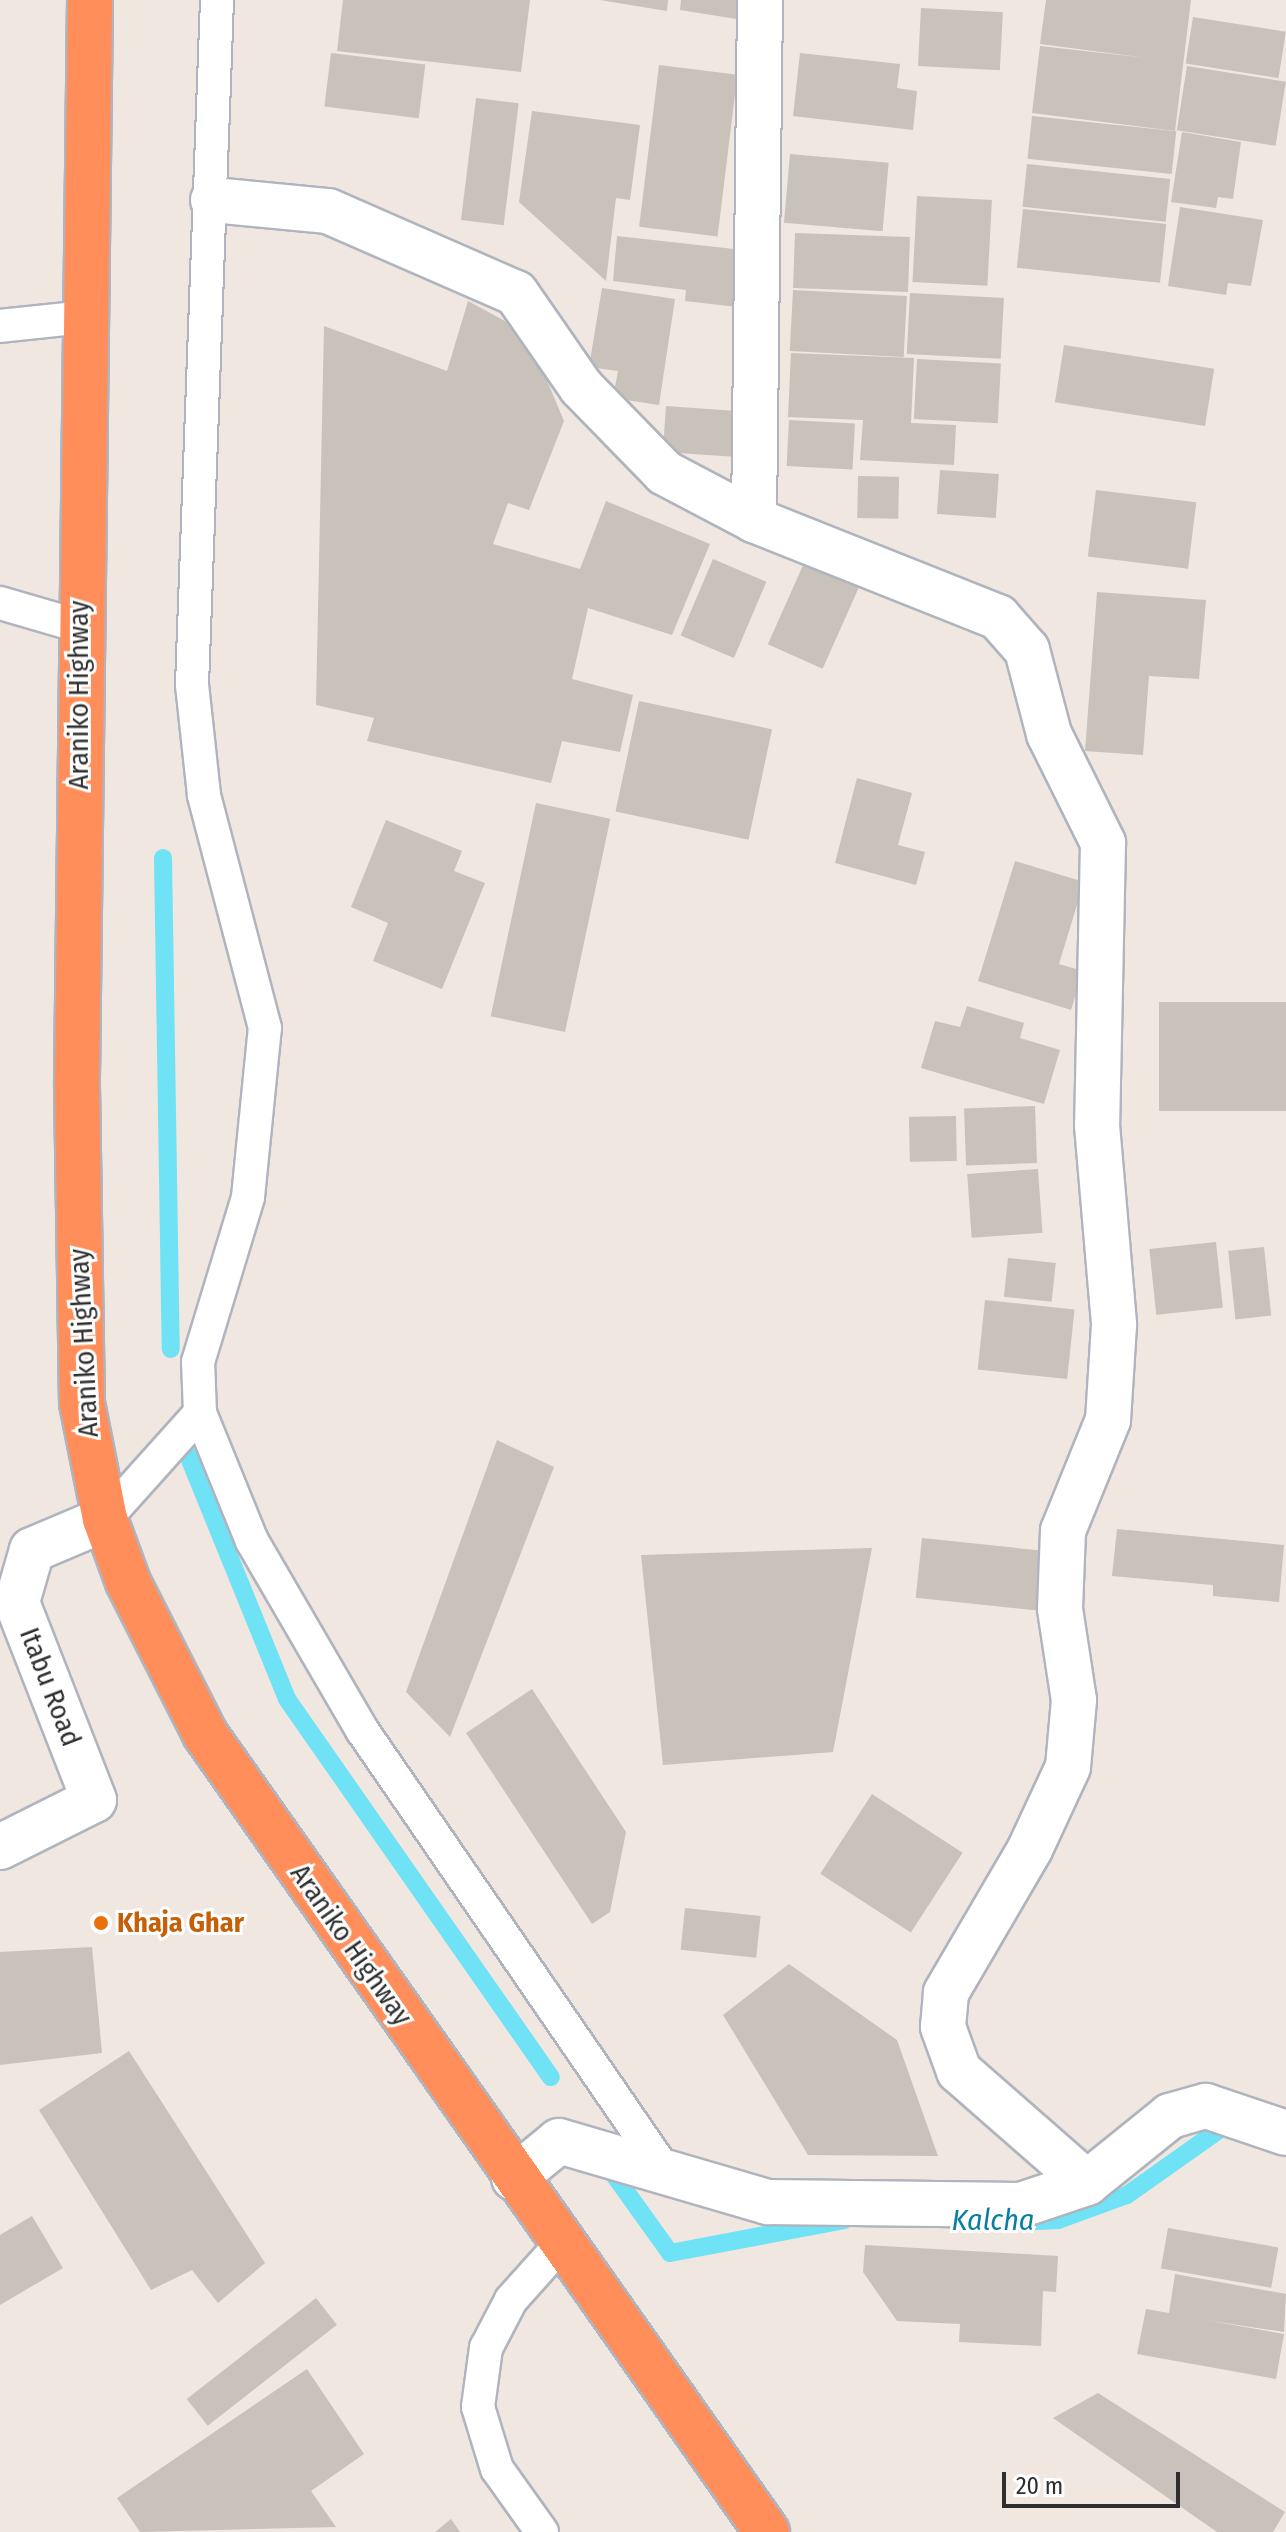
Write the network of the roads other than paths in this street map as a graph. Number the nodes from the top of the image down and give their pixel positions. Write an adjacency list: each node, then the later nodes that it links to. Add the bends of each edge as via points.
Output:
1 (90, 0): 5 (highway, Araniko Highway)
2 (217, 0): 4 (lane)
3 (760, 0): 7 (street)
4 (213, 200): 7 (street, via 328,211 516,293 581,387 665,473); 10 (lane, via 192,685 204,795 265,1028 248,1197 198,1362)
5 (85, 317): 6 (lane); 9 (highway, Araniko Highway)
6 (0, 326)
7 (754, 520): 16 (street, via 998,617 1027,650 1049,734 1103,843 1099,1217 1114,1325 1108,1420 1063,1531 1060,1609 1074,1700 1068,1767 1030,1849 946,1993 943,2027 959,2071)
8 (0, 603): 9 (lane)
9 (79, 626): 11 (highway, Araniko Highway, via 82,1403)
10 (200, 1413): 11 (lane); 14 (lane, via 252,1541 362,1730)
11 (105, 1519): 12 (street, Itabu Road, via 32,1550 17,1602 94,1800); 15 (highway, Araniko Highway, via 128,1582 205,1734)
12 (0, 1847)
13 (1286, 2133): 16 (street, via 1206,2106 1170,2116)
14 (665, 2171): 15 (street, via 559,2141); 16 (street, via 768,2202 1021,2205)
15 (514, 2178): 17 (highway, Araniko Highway)
16 (1087, 2183)
17 (561, 2244): 18 (lane, via 511,2300 486,2348 478,2407 497,2469); 19 (highway, Araniko Highway)
18 (542, 2532)
19 (767, 2532)

